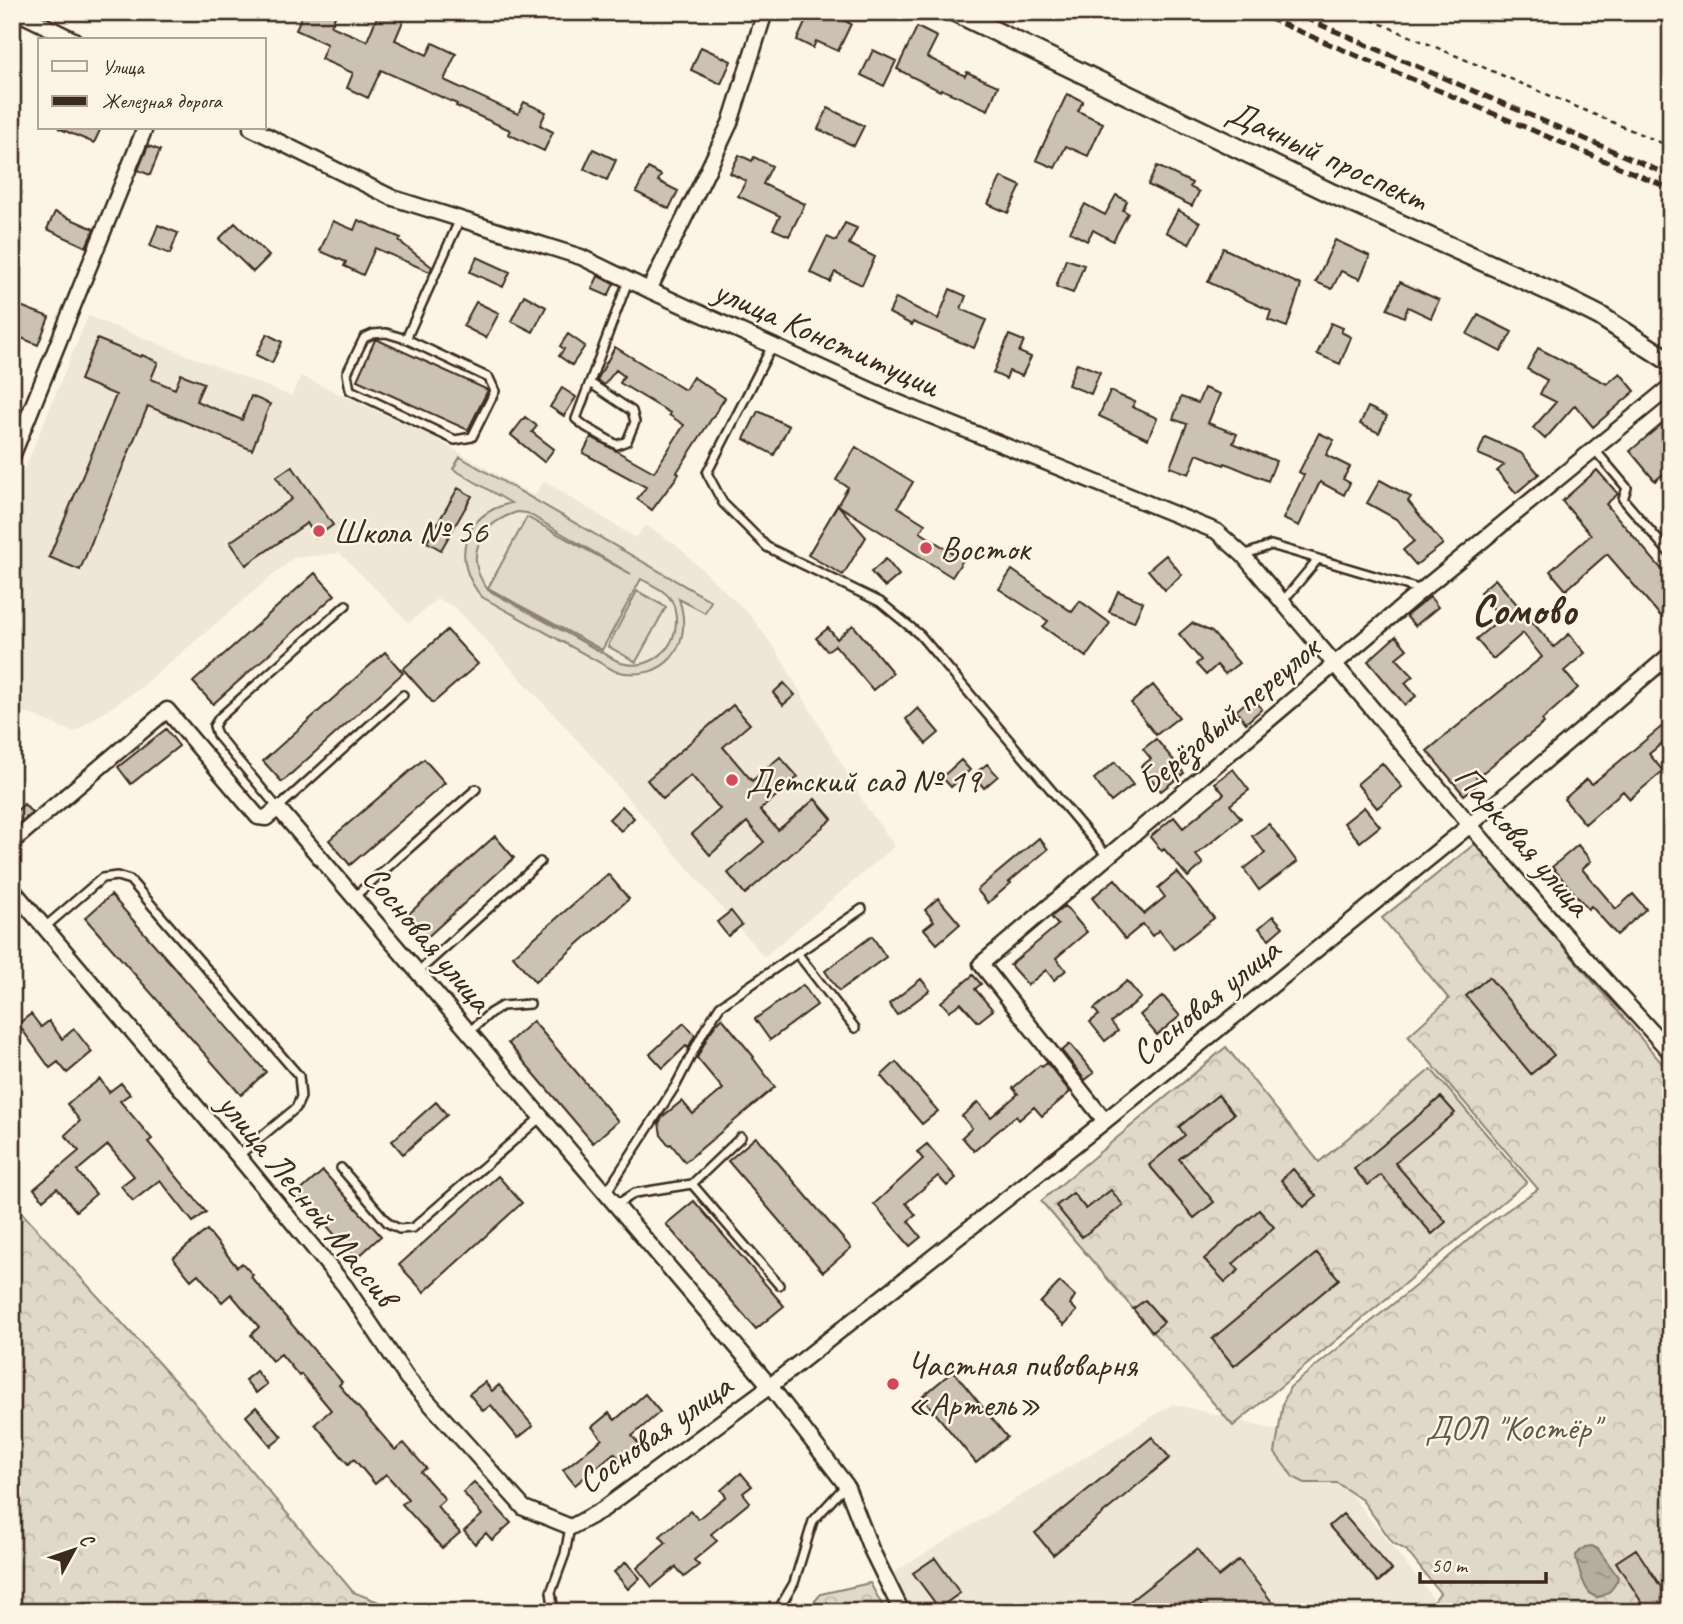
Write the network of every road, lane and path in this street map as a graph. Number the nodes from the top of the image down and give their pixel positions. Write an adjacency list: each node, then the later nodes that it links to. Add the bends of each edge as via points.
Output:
1 (17, 12): 5 (street)
2 (765, 12): 11 (street, via 730,122)
3 (955, 12): 14 (street, Дачный проспект, via 1333,194 1559,295)
4 (1353, 12): 8 (path)
5 (70, 38)
6 (144, 130): 17 (street)
7 (255, 130): 9 (street, улица Конституции, via 393,198)
8 (1671, 147)
9 (460, 219): 10 (street, улица Конституции, via 581,257); 12 (lane)
10 (628, 280): 11 (street, улица Конституции); 15 (lane)
11 (649, 290): 13 (street, улица Конституции)
12 (406, 339): 12 (lane, via 489,379 495,391 472,437 455,440 350,390 346,373 364,338 386,333)
13 (772, 346): 20 (street, улица Конституции, via 891,400 1216,531); 33 (lane, via 707,473 723,503 766,547 880,601 920,635)
14 (1671, 362)
15 (590, 383): 15 (lane, via 576,419 617,445 626,441 635,422 632,411)
16 (1671, 386): 18 (street, Берёзовый переулок)
17 (18, 427): 19 (street)
18 (1594, 449): 21 (lane, via 1627,488 1623,499); 23 (street, Берёзовый переулок)
19 (12, 457)
20 (1243, 555): 22 (lane, via 1271,545); 24 (street, улица Конституции)
21 (1671, 555)
22 (1318, 559): 23 (lane); 24 (lane)
23 (1422, 590): 27 (street, Берёзовый переулок)
24 (1283, 601): 27 (street, улица Конституции)
25 (346, 604): 30 (lane, via 214,726)
26 (1671, 654): 31 (street, Сосновая улица)
27 (1334, 664): 31 (street, Парковая улица); 33 (street, Берёзовый переулок)
28 (403, 695): 30 (lane)
29 (476, 789): 36 (lane)
30 (278, 808): 32 (street, via 266,818 258,817 167,710); 36 (street, Сосновая улица)
31 (1469, 825): 44 (street, Парковая улица); 46 (street, Сосновая улица)
32 (12, 842)
33 (1107, 856): 46 (street, Берёзовый переулок, via 981,964)
34 (540, 862): 40 (lane)
35 (12, 889): 38 (street, улица Лесной Массив)
36 (354, 897): 40 (street, Сосновая улица)
37 (862, 909): 39 (lane)
38 (45, 927): 48 (street, улица Лесной Массив); 48 (lane, via 102,878 130,880 299,1076 301,1097 296,1108)
39 (797, 953): 42 (lane); 51 (lane, via 720,1006 676,1085)
40 (418, 972): 43 (street, Сосновая улица)
41 (530, 1004): 43 (lane, via 502,1006)
42 (855, 1028)
43 (469, 1032): 45 (street, Сосновая улица)
44 (1671, 1053)
45 (541, 1117): 49 (lane, via 413,1228 399,1229 388,1223); 51 (street, Сосновая улица)
46 (1105, 1121): 54 (street, Сосновая улица)
47 (741, 1138): 50 (lane)
48 (238, 1156): 56 (street, улица Лесной Массив, via 345,1286 407,1378 514,1498 524,1508)
49 (341, 1168)
50 (692, 1184): 52 (lane, via 635,1192); 53 (lane)
51 (606, 1192): 52 (street, Сосновая улица)
52 (616, 1205): 54 (street, Сосновая улица)
53 (779, 1285)
54 (770, 1386): 55 (street, Сосновая улица); 56 (street, Сосновая улица, via 602,1510)
55 (846, 1485): 58 (lane, via 813,1521 794,1583); 59 (street, Сосновая улица)
56 (570, 1527): 57 (lane, via 551,1592)
57 (554, 1612)
58 (777, 1612)
59 (902, 1612)

